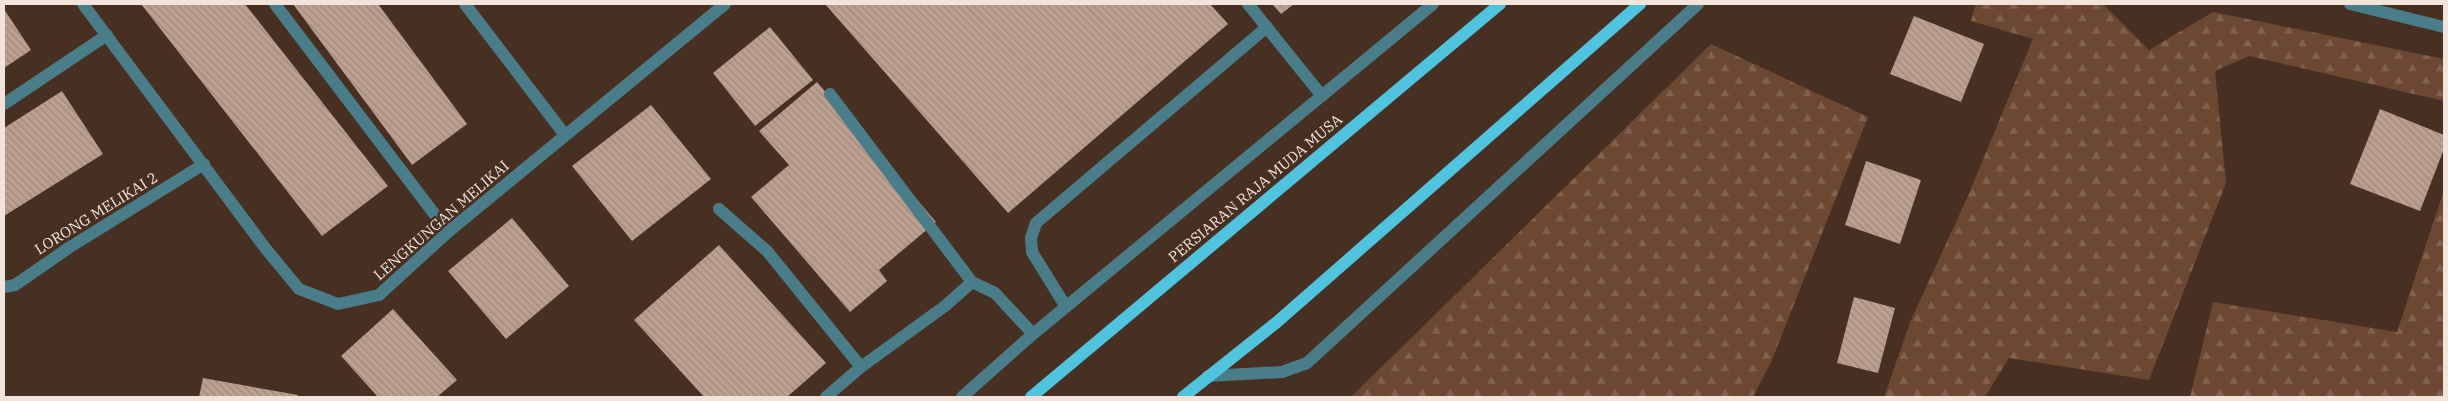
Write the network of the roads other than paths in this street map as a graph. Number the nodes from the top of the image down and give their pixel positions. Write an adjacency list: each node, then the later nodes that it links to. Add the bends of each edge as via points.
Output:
1 (84, 4): 13 (street, LENGKUNGAN MELIKAI)
2 (275, 4): 20 (street)
3 (466, 4): 17 (street)
4 (725, 4): 17 (street, LENGKUNGAN MELIKAI)
5 (1248, 4): 12 (street)
6 (1433, 4): 15 (street)
7 (1500, 4): 29 (main road, PERSIARAN RAJA MUDA MUSA)
8 (1640, 4): 26 (main road, via 1277,322)
9 (1698, 4): 26 (street, via 1308,363 1282,372)
10 (2350, 4): 11 (street)
11 (2442, 24)
12 (1267, 27): 15 (street); 23 (street, via 1036,224 1031,238 1032,252)
13 (107, 35): 16 (street); 18 (street, LENGKUNGAN MELIKAI)
14 (830, 94): 21 (street)
15 (1322, 96): 23 (street)
16 (4, 104)
17 (565, 135): 20 (street, LENGKUNGAN MELIKAI)
18 (204, 164): 20 (street, LENGKUNGAN MELIKAI, via 266,249 300,289 338,304 379,294); 22 (street, LORONG MELIKAI 2, via 15,285)
19 (719, 209): 25 (street, via 767,251)
20 (448, 232)
21 (972, 282): 24 (street, via 995,293); 25 (street, via 945,306)
22 (4, 287)
23 (1066, 307): 24 (street)
24 (1033, 334): 28 (street)
25 (861, 367): 27 (street)
26 (1208, 376): 30 (main road)
27 (826, 397)
28 (962, 397)
29 (1030, 397)
30 (1183, 397)

